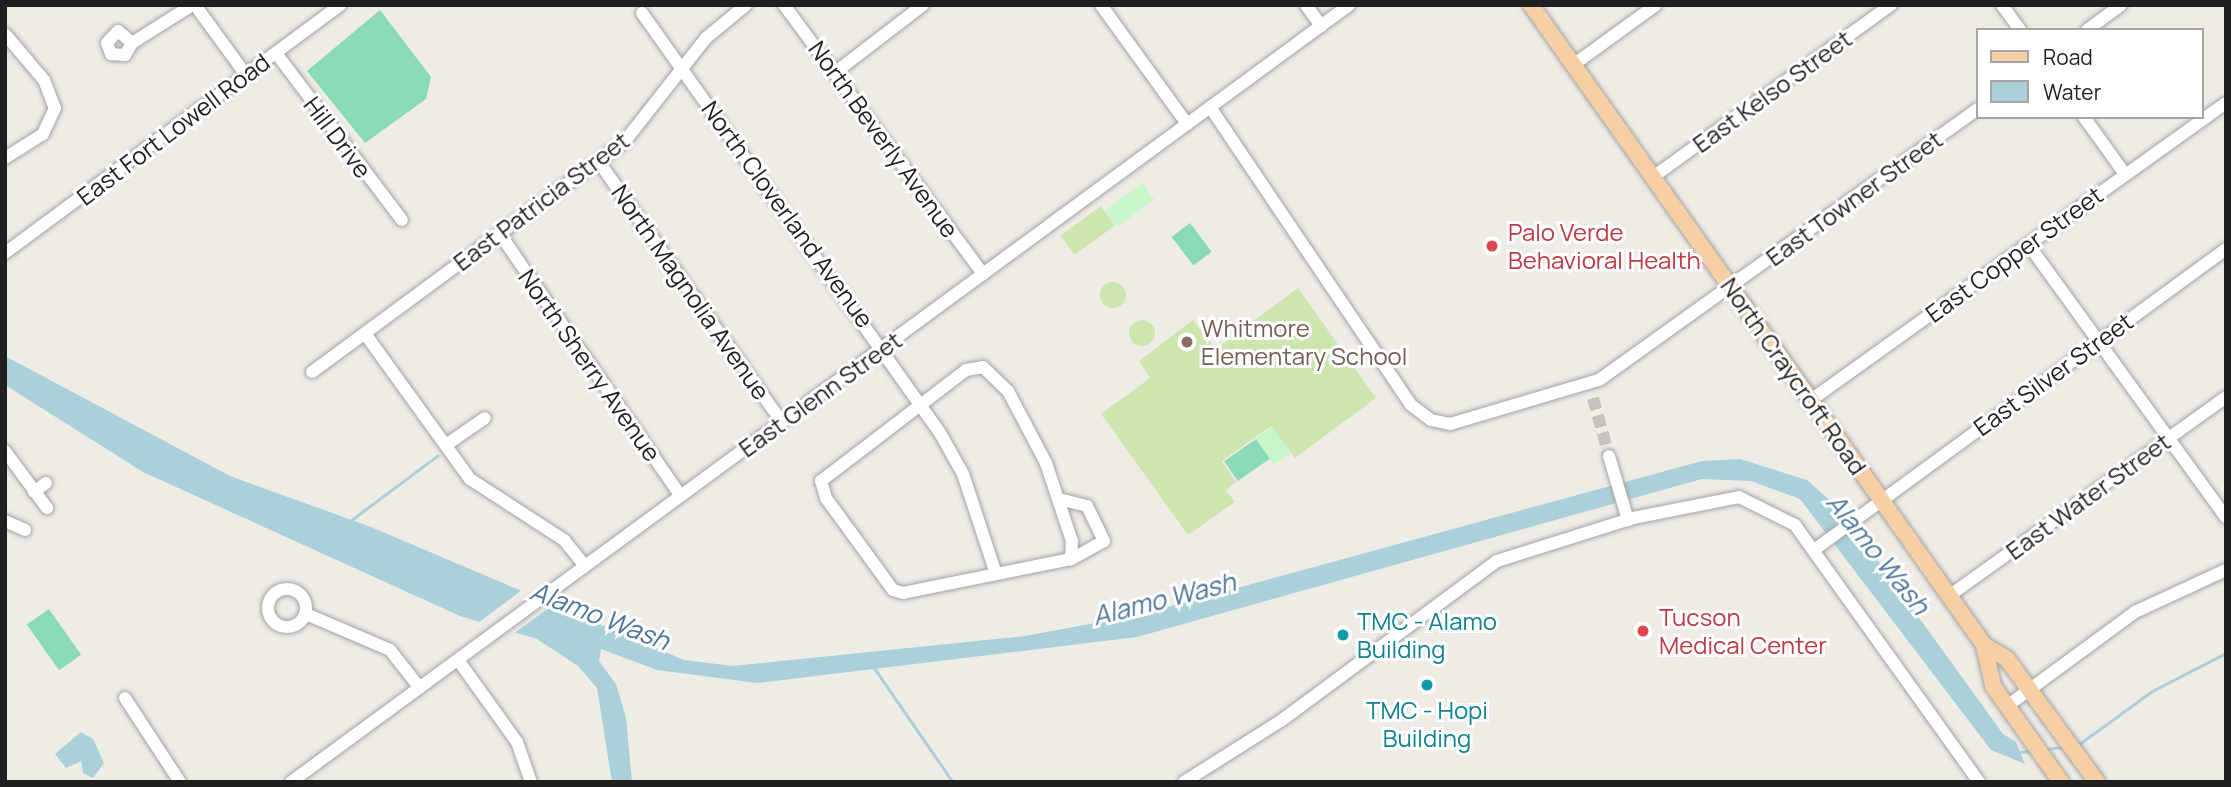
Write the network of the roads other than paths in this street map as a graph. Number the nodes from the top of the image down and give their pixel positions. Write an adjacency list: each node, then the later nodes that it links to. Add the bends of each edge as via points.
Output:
1 (193, 5): 19 (street); 24 (street)
2 (340, 5): 20 (street, East Fort Lowell Road)
3 (746, 5): 22 (street, East Patricia Street, via 706,38)
4 (784, 5): 23 (street, North Beverly Avenue)
5 (923, 5): 23 (street)
6 (1101, 5): 31 (street)
7 (1306, 5): 15 (street)
8 (1349, 5): 15 (street, East Glenn Street)
9 (1531, 5): 21 (main road, North Craycroft Road)
10 (1656, 5): 21 (street)
11 (1891, 5): 35 (street, East Kelso Street)
12 (2002, 5): 16 (street)
13 (2121, 5): 17 (street)
14 (642, 13): 22 (street, North Cloverland Avenue)
15 (1321, 26): 26 (street, East Glenn Street)
16 (2019, 28)
17 (2090, 28)
18 (5, 34): 32 (street, via 44,80 55,108 43,134)
19 (132, 43)
20 (276, 53): 24 (street, East Fort Lowell Road); 36 (street, Hill Drive)
21 (1573, 65): 35 (main road, North Craycroft Road)
22 (684, 70): 33 (street, East Patricia Street, via 625,141); 45 (street, North Cloverland Avenue)
23 (837, 71): 41 (street, North Beverly Avenue)
24 (246, 75): 40 (street, East Fort Lowell Road)
25 (2221, 105): 28 (street, East Copper Street)
26 (1210, 107): 31 (street, East Glenn Street); 47 (street, East Towner Street, via 1347,313 1412,405 1431,421 1450,424)
27 (1976, 110): 42 (street, East Towner Street)
28 (2203, 118)
29 (2085, 119): 34 (street)
30 (2202, 119): 34 (street, East Copper Street)
31 (1187, 124): 41 (street, East Glenn Street)
32 (5, 158)
33 (599, 162): 37 (street, East Patricia Street); 53 (street, North Magnolia Avenue)
34 (2125, 174): 38 (street, East Copper Street)
35 (1653, 177): 42 (main road, North Craycroft Road)
36 (402, 220)
37 (500, 234): 43 (street, East Patricia Street); 60 (street, North Sherry Avenue)
38 (2028, 244): 44 (street); 50 (street, East Copper Street)
39 (2226, 249): 44 (street, East Silver Street)
40 (5, 253)
41 (983, 274): 45 (street, East Glenn Street)
42 (1731, 287): 47 (street, East Towner Street); 50 (main road, North Craycroft Road)
43 (366, 335): 46 (street, East Patricia Street); 55 (street)
44 (2099, 341): 54 (street); 62 (street, East Silver Street)
45 (883, 347): 51 (street, North Cloverland Avenue); 53 (street, East Glenn Street)
46 (312, 372)
47 (1590, 384): 49 (street)
48 (2226, 397): 54 (street, East Water Street)
49 (1593, 398)
50 (1811, 400): 62 (main road, North Craycroft Road)
51 (921, 403): 61 (street, via 966,370 983,367 1008,391); 72 (street, North Cloverland Avenue, via 963,474); 72 (street, via 821,481 826,498 892,590 903,593)
52 (485, 418): 55 (street)
53 (782, 422): 60 (street, East Glenn Street)
54 (2169, 438): 65 (street); 73 (street, East Water Street)
55 (446, 445): 70 (street, via 478,486 564,540)
56 (5, 451): 59 (street)
57 (1609, 456): 64 (street)
58 (46, 483): 59 (street)
59 (34, 492): 63 (street)
60 (681, 495): 70 (street, East Glenn Street)
61 (1059, 499): 69 (street); 69 (street, via 1087,506 1101,525 1104,541)
62 (1881, 500): 68 (street, East Silver Street); 73 (main road, North Craycroft Road)
63 (47, 508)
64 (1626, 514): 68 (street, via 1739,497 1780,514); 84 (street, via 1497,561 1282,720)
65 (2226, 518)
66 (5, 522): 67 (street)
67 (25, 530)
68 (1814, 550): 85 (street)
69 (1072, 559): 72 (street)
70 (585, 566): 76 (street, East Glenn Street)
71 (2226, 570): 78 (street, via 2135,612)
72 (995, 571)
73 (1949, 596): 75 (main road, North Craycroft Road)
74 (306, 614): 77 (street, via 390,650)
75 (1984, 645): 78 (main road, North Craycroft Road, via 2007,659); 80 (main road, North Craycroft Road, via 1993,686)
76 (458, 660): 77 (street, East Glenn Street); 83 (street, via 517,742)
77 (420, 688): 82 (street, East Glenn Street)
78 (2030, 689): 80 (street); 87 (main road, North Craycroft Road)
79 (125, 698): 81 (street)
80 (2007, 706): 86 (main road, North Craycroft Road)
81 (180, 782)
82 (291, 782)
83 (531, 782)
84 (1184, 782)
85 (1979, 782)
86 (2061, 782)
87 (2097, 782)

